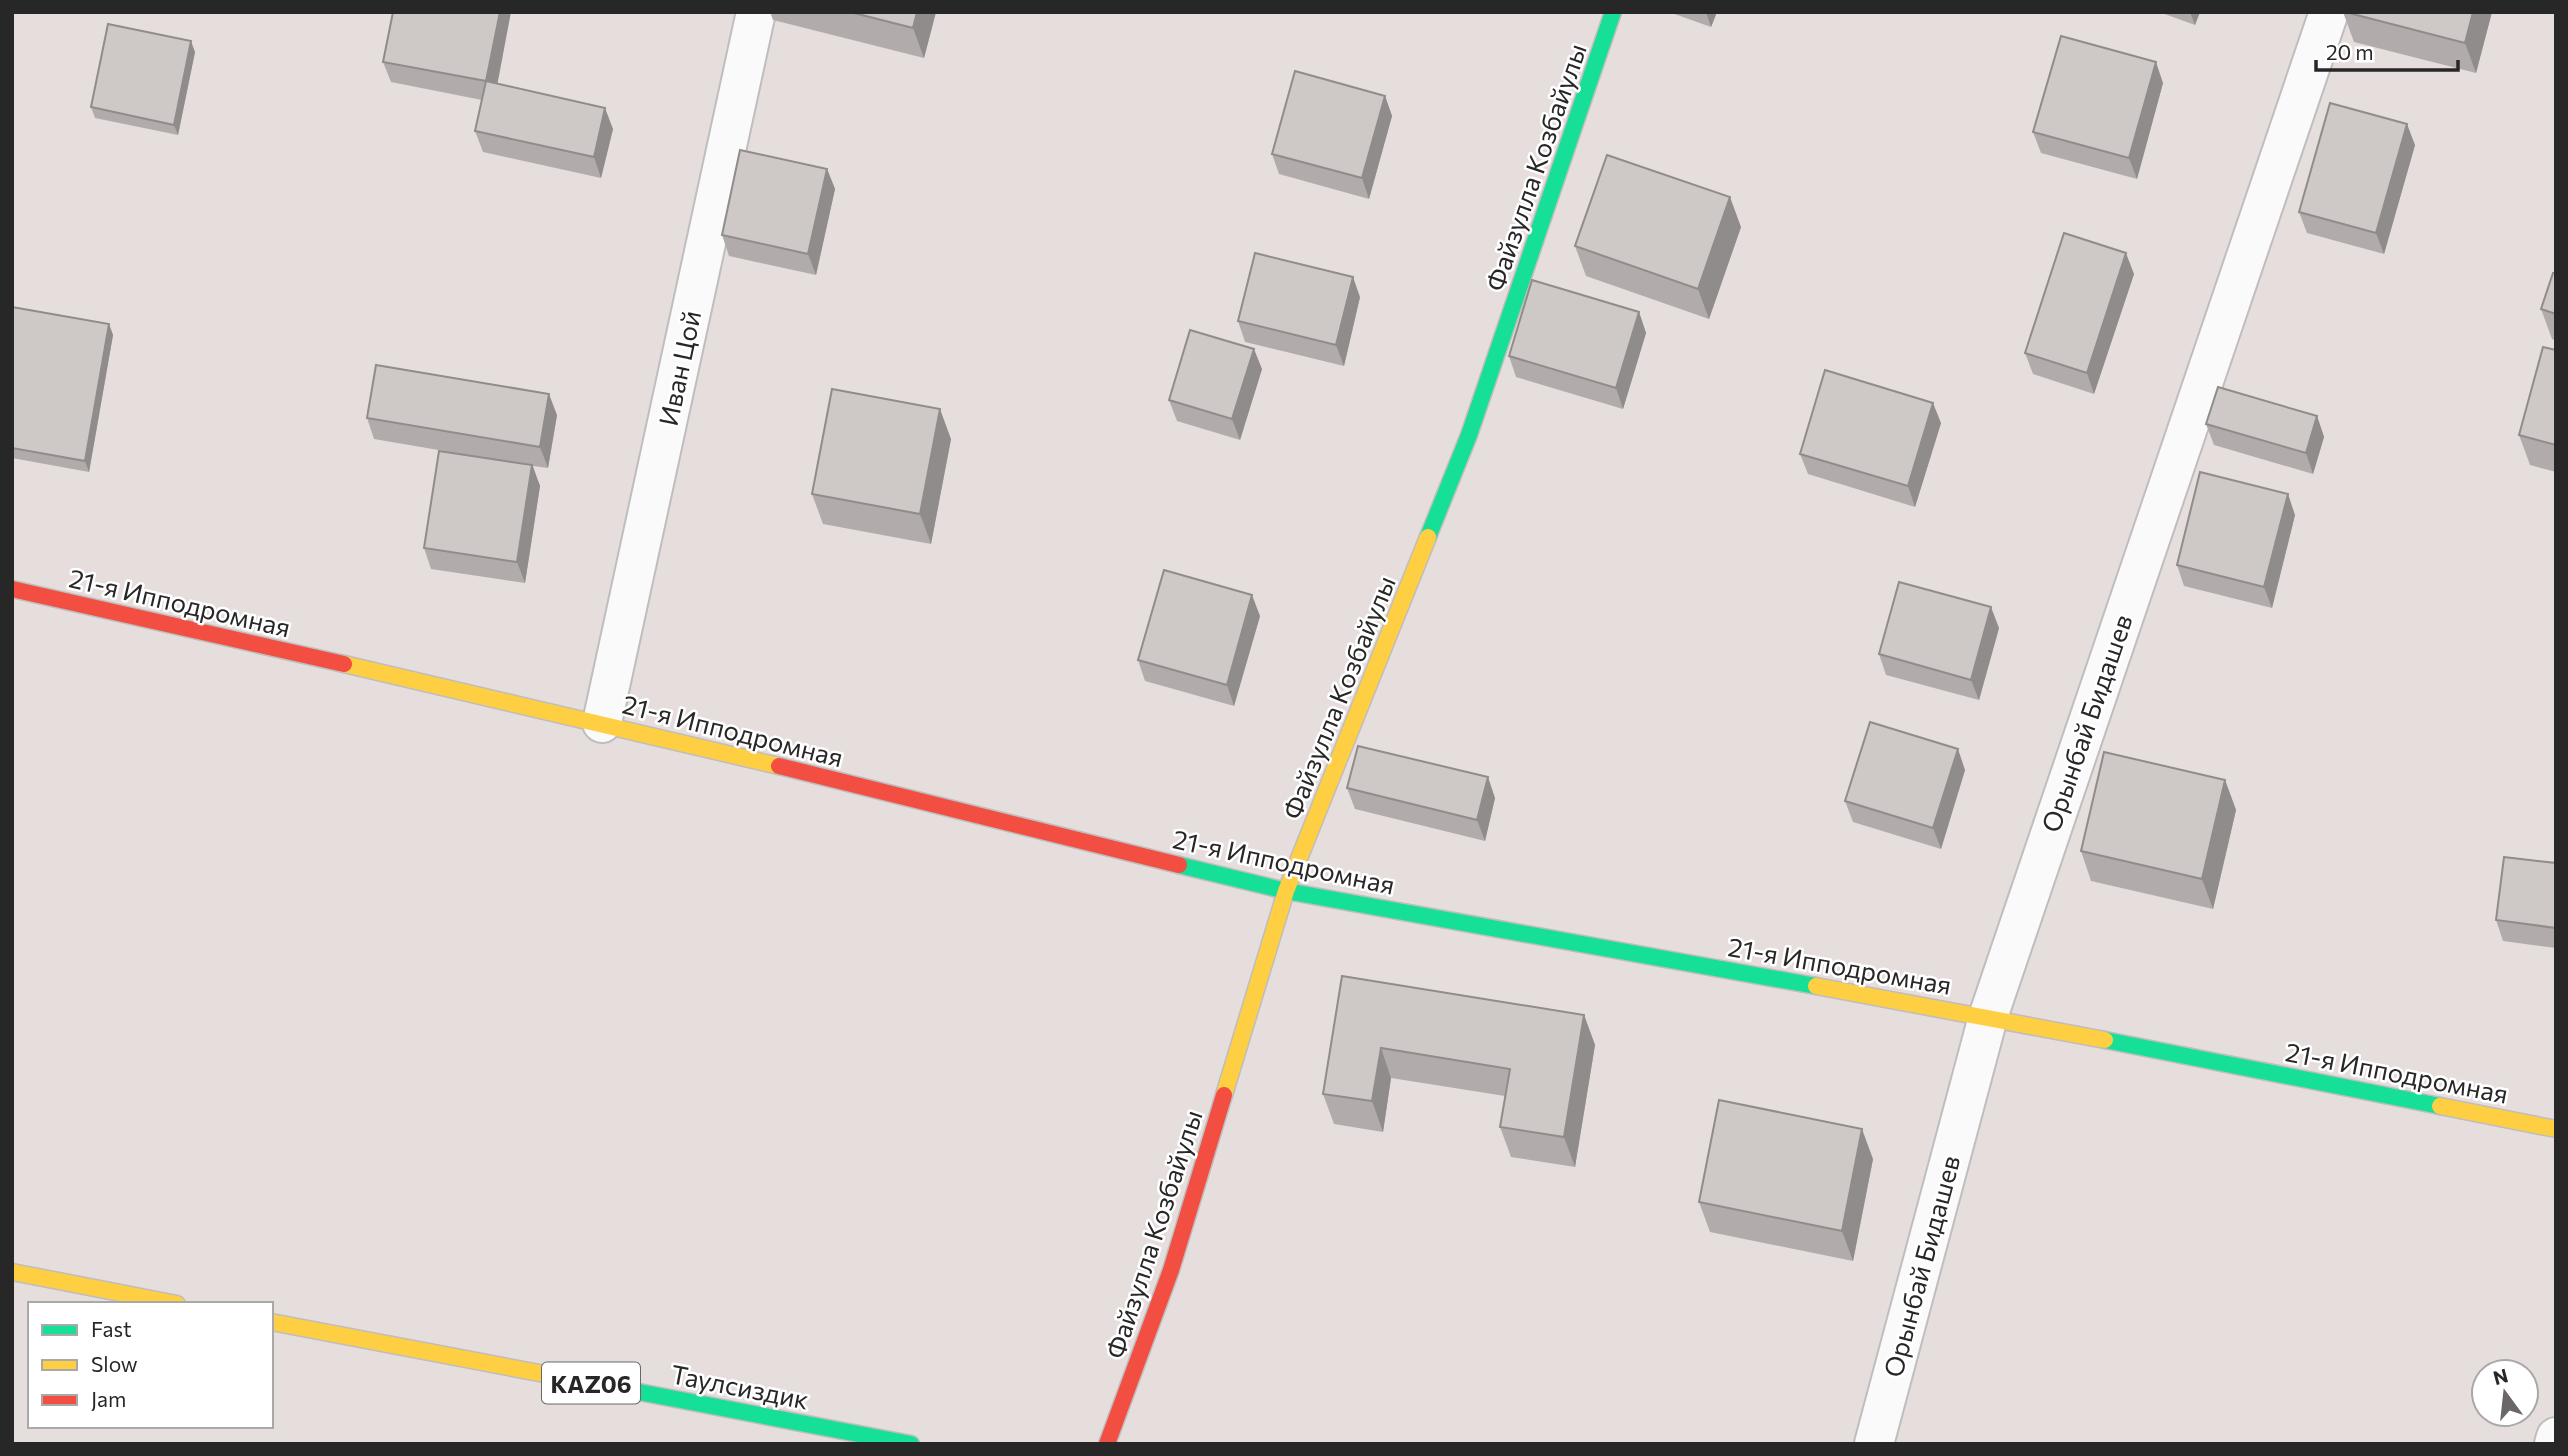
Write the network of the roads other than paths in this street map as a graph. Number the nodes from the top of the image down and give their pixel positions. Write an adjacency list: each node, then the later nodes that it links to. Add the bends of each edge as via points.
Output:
1 (756, 12): 5 (street, Иван Цой)
2 (1613, 12): 6 (street, Файзулла Козбайулы, via 1469,435)
3 (2329, 12): 7 (street, Орынбай Бидашев)
4 (12, 589): 5 (street, 21-я Ипподромная)
5 (602, 723): 6 (street, 21-я Ипподромная)
6 (1286, 891): 7 (street, 21-я Ипподромная); 14 (street, Файзулла Козбайулы, via 1171,1270)
7 (1988, 1017): 8 (street, 21-я Ипподромная); 15 (street, Орынбай Бидашев)
8 (2556, 1129)
9 (12, 1272): 10 (street)
10 (167, 1302)
11 (273, 1322): 13 (street, Таулсиздик / KAZ06)
12 (2556, 1437): 16 (street)
13 (911, 1444)
14 (1107, 1444)
15 (1874, 1444)
16 (2554, 1444)

